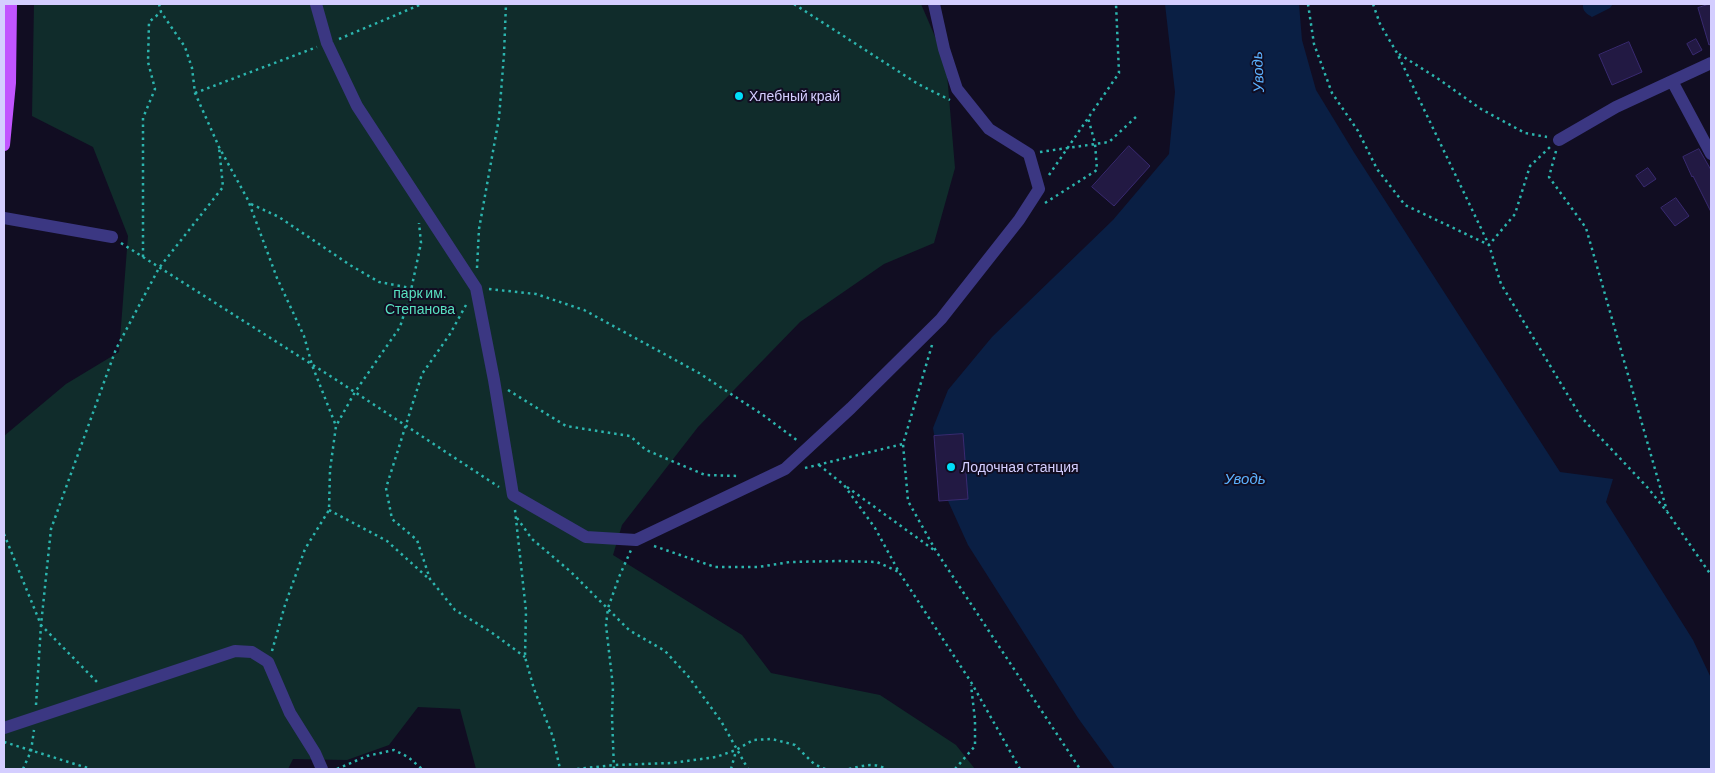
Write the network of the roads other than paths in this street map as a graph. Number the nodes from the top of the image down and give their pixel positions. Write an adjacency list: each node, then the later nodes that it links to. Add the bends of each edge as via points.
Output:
1 (11, 4): 7 (main road, via 10,83)
2 (316, 4): 3 (street, via 327,43 357,106 476,288 513,496 586,537 636,540 785,469 941,319 1019,220 1039,189 1028,154 989,129 957,89)
3 (934, 4)
4 (1711, 63): 5 (street)
5 (1672, 81): 6 (street, via 1616,107); 8 (street)
6 (1558, 140)
7 (4, 145)
8 (1711, 154)
9 (4, 218): 10 (street)
10 (112, 238)
11 (4, 728): 12 (street, via 235,651 252,652 268,662 290,713)
12 (322, 769)

